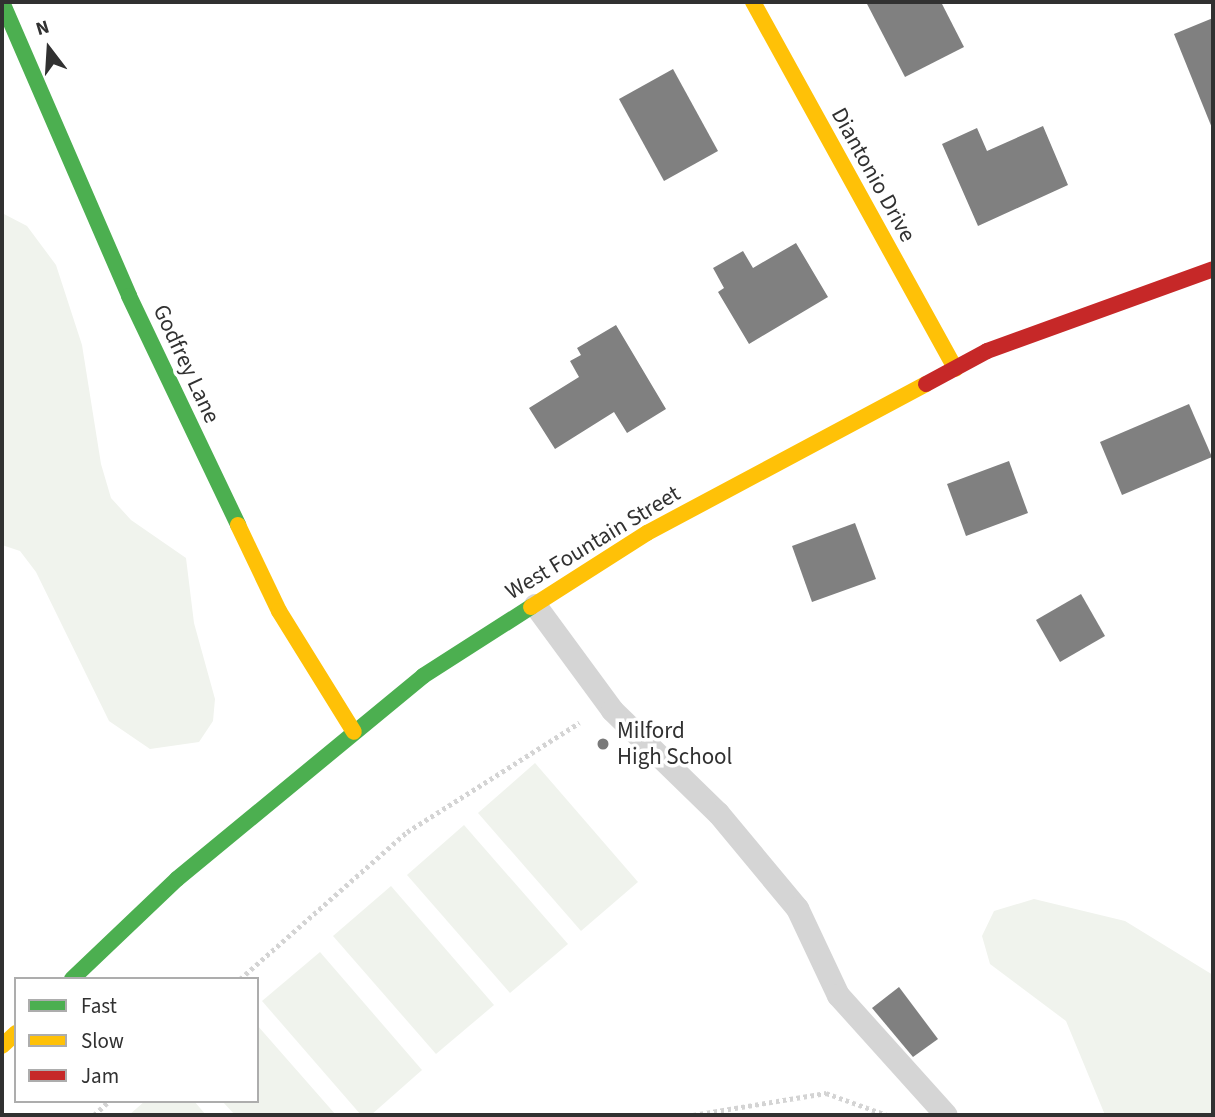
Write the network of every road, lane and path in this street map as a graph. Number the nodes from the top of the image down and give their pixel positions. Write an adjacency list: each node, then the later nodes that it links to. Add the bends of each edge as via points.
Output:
1 (2, 2): 7 (street, Godfrey Lane, via 129,296 279,611)
2 (753, 2): 4 (street, Diantonio Drive)
3 (1213, 269): 4 (street, West Fountain Street, via 987,351)
4 (956, 369): 5 (street, West Fountain Street, via 647,533)
5 (535, 605): 6 (lane); 7 (street, West Fountain Street, via 423,676)
6 (608, 704): 9 (path, via 407,832); 14 (lane, via 718,813 797,908 838,995)
7 (354, 732): 8 (street, West Fountain Street, via 177,879)
8 (74, 977)
9 (242, 977)
10 (107, 1103): 11 (path)
11 (94, 1115)
12 (693, 1115): 13 (path, via 826,1093)
13 (887, 1115)
14 (946, 1115)

